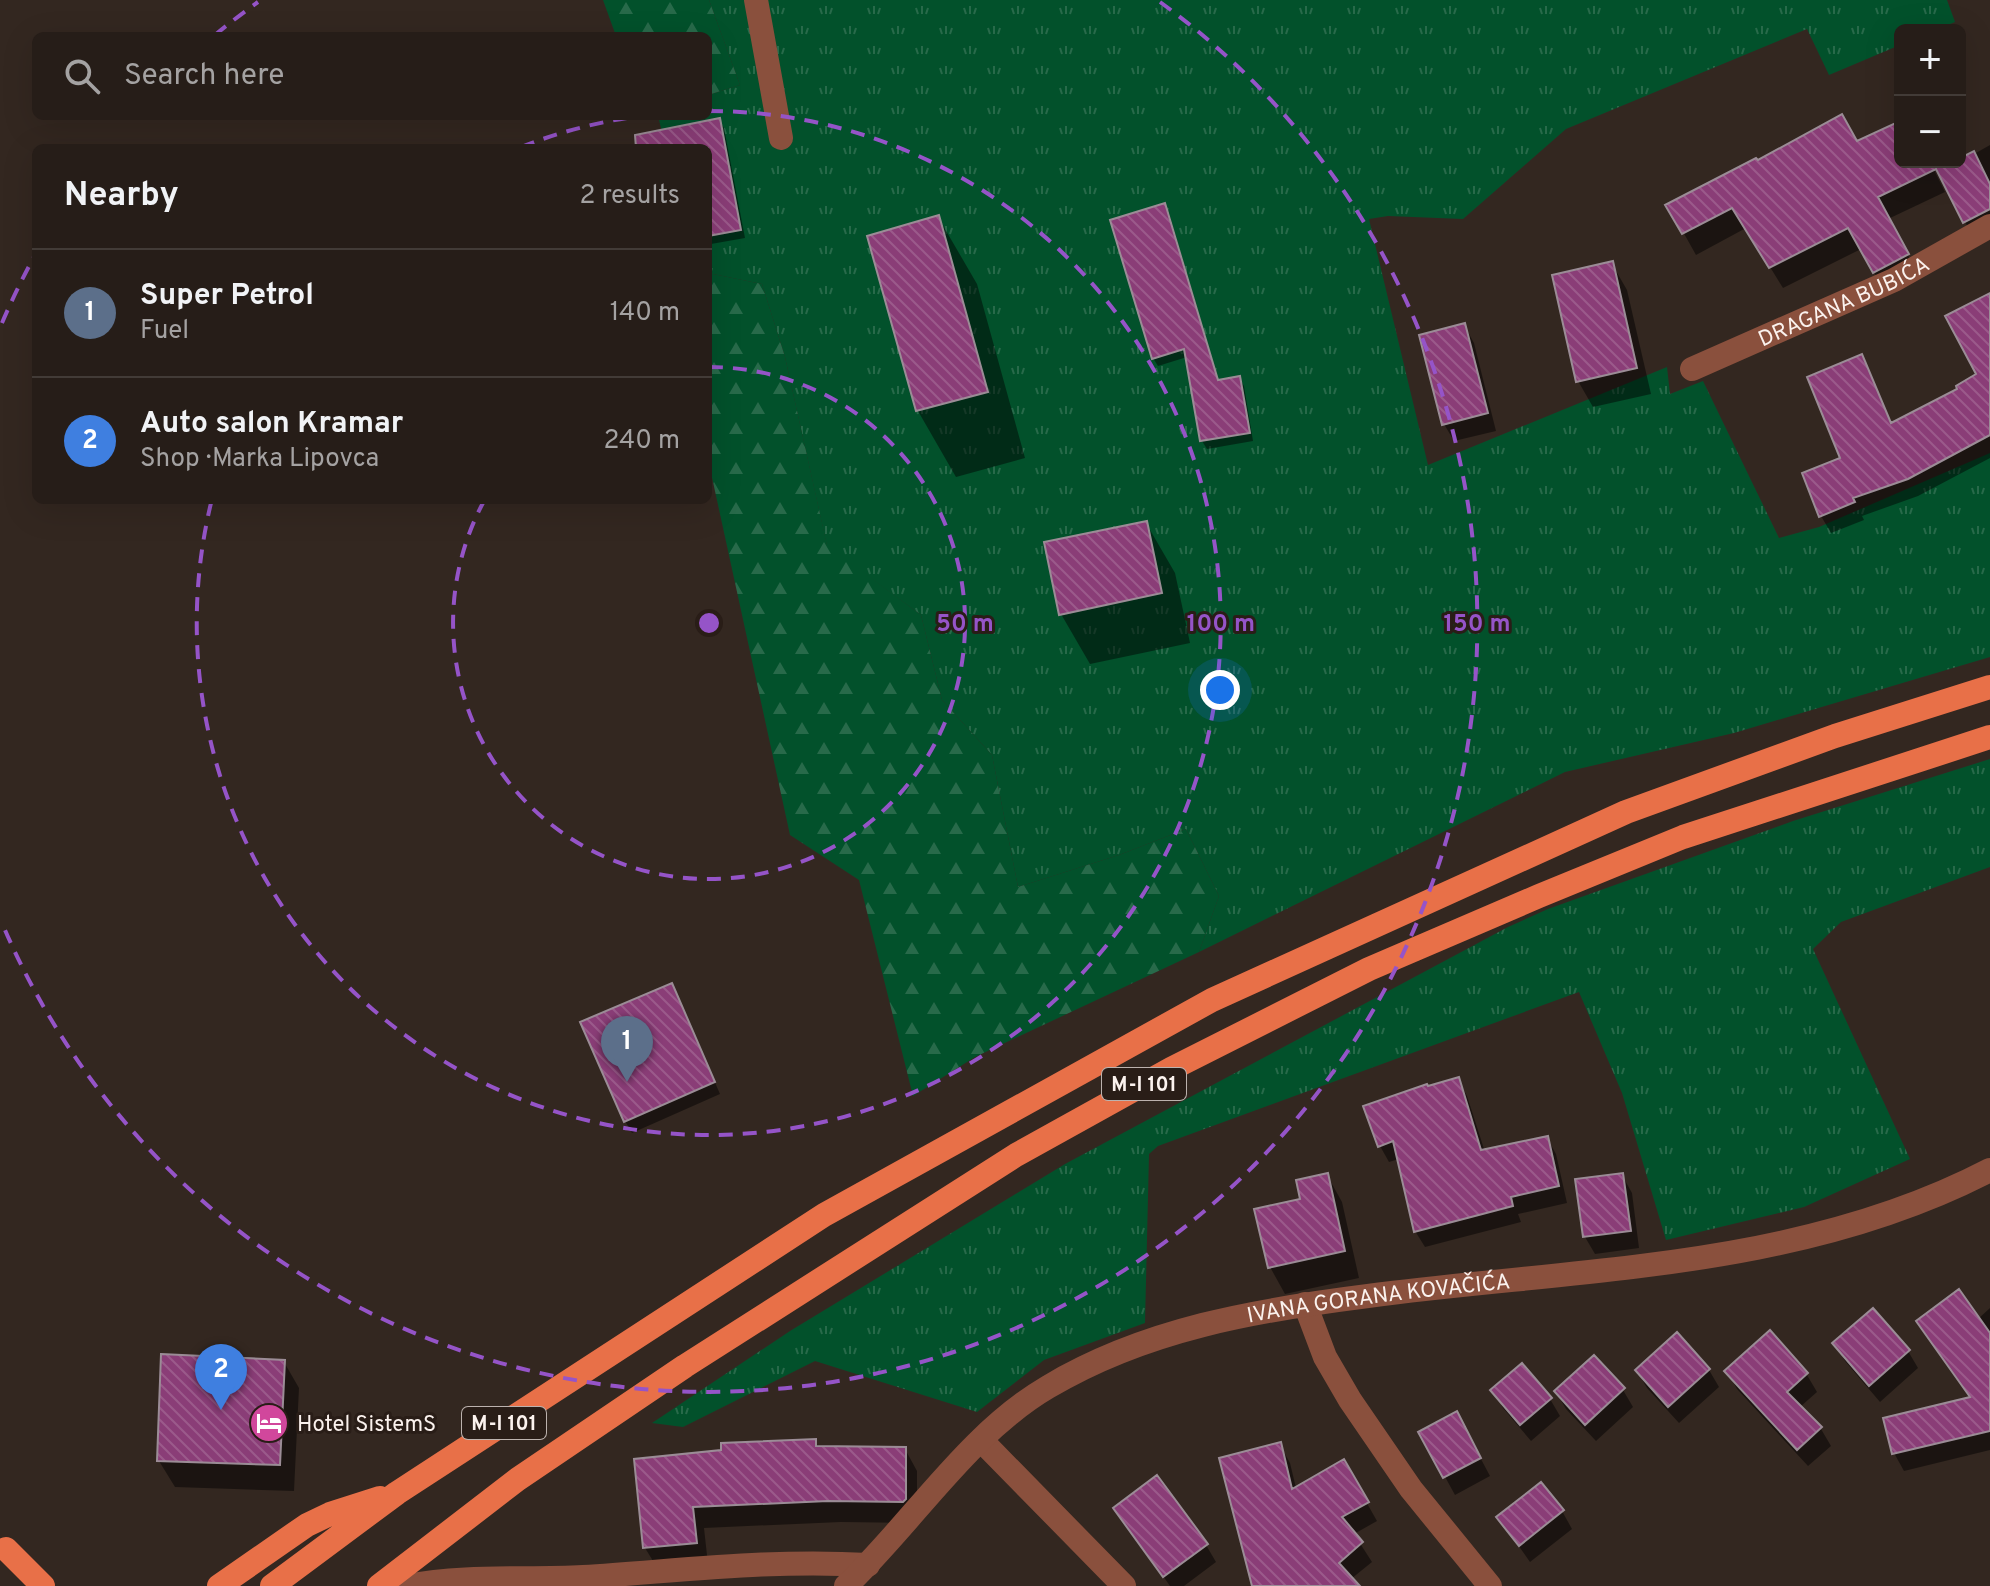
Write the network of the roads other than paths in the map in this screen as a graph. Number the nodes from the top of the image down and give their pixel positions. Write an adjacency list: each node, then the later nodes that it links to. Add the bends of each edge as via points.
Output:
1 (756, 0): 2 (street)
2 (781, 138)
3 (1990, 226): 4 (street, DRAGANA BUBIĆA, via 1894,280)
4 (1692, 369)
5 (1990, 687): 10 (main road, M-I 101, via 1820,741 1626,812 1212,1000 824,1215)
6 (1990, 737): 16 (main road, M-I 101, via 1683,837 1369,969 1171,1069 1016,1155 685,1366 518,1479)
7 (1990, 1170): 8 (street, IVANA GORANA KOVAČIĆA, via 1863,1222 1751,1250)
8 (1305, 1304): 9 (street, IVANA GORANA KOVAČIĆA, via 1232,1317 1122,1350 1045,1388); 20 (street, via 1325,1357 1350,1400 1411,1489)
9 (981, 1440): 12 (street, IVANA GORANA KOVAČIĆA); 19 (street)
10 (397, 1493): 14 (main road, via 307,1525); 15 (main road, M-I 101)
11 (6, 1549): 13 (main road)
12 (868, 1565): 17 (street, via 768,1562); 18 (street, IVANA GORANA KOVAČIĆA)
13 (43, 1586)
14 (219, 1586)
15 (272, 1586)
16 (379, 1586)
17 (407, 1586)
18 (846, 1586)
19 (1124, 1586)
20 (1490, 1586)

